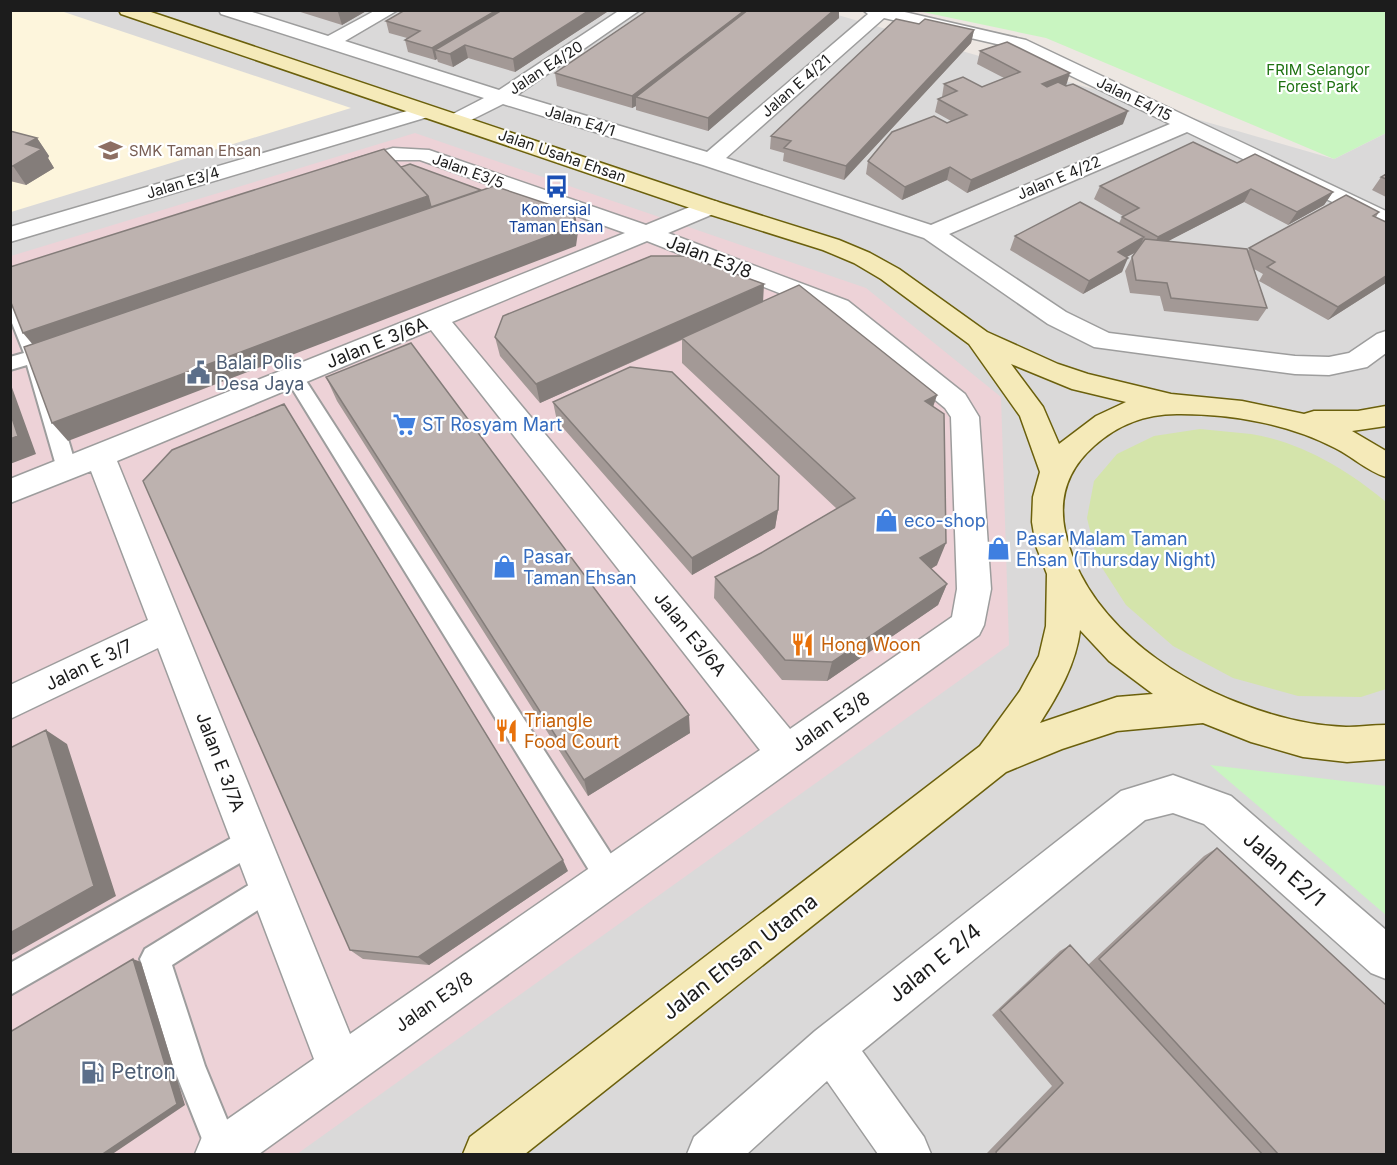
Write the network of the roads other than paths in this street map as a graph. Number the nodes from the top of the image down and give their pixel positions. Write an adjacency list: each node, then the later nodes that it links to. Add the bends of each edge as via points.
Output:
1 (127, 10): 8 (street, Jalan Usaha Ehsan)
2 (228, 10): 6 (street, Jalan E4/1)
3 (390, 10): 6 (street)
4 (632, 10): 7 (street, Jalan E4/20)
5 (876, 12): 10 (street, Jalan E4/15, via 1020,44); 11 (street, Jalan E 4/21)
6 (330, 42): 7 (street, Jalan E4/1)
7 (501, 97): 9 (street, Jalan E4/20); 11 (street, Jalan E4/1)
8 (424, 112): 9 (street, Jalan Usaha Ehsan); 19 (street, Jalan E3/4)
9 (456, 120): 15 (street, Jalan Usaha Ehsan)
10 (1187, 124): 16 (street, Jalan E4/15); 18 (street, Jalan E 4/22)
11 (711, 160): 18 (street, Jalan E4/1)
12 (325, 175): 13 (street, Jalan E3/5, via 393,154 423,154)
13 (515, 187): 14 (lane); 17 (street, Jalan E3/5)
14 (492, 195)
15 (710, 207): 17 (street, Jalan E 3/6A); 22 (street, Jalan Usaha Ehsan, via 862,258 890,273)
16 (1386, 219)
17 (648, 233): 21 (street, Jalan E 3/6A); 40 (street, Jalan E3/8, via 839,307 955,401 965,417 974,551 974,589 968,625)
18 (932, 233): 23 (street, Jalan E4/1, via 1057,318 1103,341 1329,366 1357,361)
19 (10, 234)
20 (10, 294): 25 (lane)
21 (436, 319): 27 (street, Jalan E 3/6A); 40 (street, Jalan E3/6A)
22 (978, 338): 28 (street, Jalan Usaha Ehsan, via 1082,382); 33 (street, Jalan Usaha Ehsan, via 1033,414)
23 (1386, 340)
24 (78, 341): 25 (lane)
25 (33, 356): 26 (lane); 31 (lane)
26 (10, 364)
27 (294, 377): 31 (street, Jalan E 3/6A); 44 (lane)
28 (1164, 402): 30 (street); 33 (street, via 1107,421 1075,443)
29 (1386, 416): 30 (street)
30 (1303, 421): 32 (street, via 1338,436)
31 (84, 462): 34 (street, Jalan E 3/6A); 36 (street, Jalan E 3/7A)
32 (1386, 466)
33 (1055, 472): 35 (street, via 1046,519)
34 (10, 492)
35 (1061, 573): 38 (street, via 1090,617 1132,659 1187,696); 41 (street, Jalan Ehsan Utama, via 1065,615 1054,665)
36 (167, 627): 37 (street, Jalan E 3/7); 43 (street, Jalan E 3/7A)
37 (10, 703)
38 (1251, 725): 39 (street, via 1339,744); 41 (street, Jalan Ehsan Utama, via 1203,707 1117,714)
39 (1386, 742)
40 (786, 753): 44 (street, Jalan E3/8)
41 (993, 759): 53 (street, Jalan Ehsan Utama)
42 (1173, 794): 46 (street, Jalan E2/1, via 1217,810); 48 (street, Jalan E 2/4, via 1134,804)
43 (251, 841): 45 (street, Jalan E 3/7A); 47 (lane)
44 (610, 878): 50 (street, Jalan E3/8)
45 (270, 886): 49 (lane, via 155,959); 50 (street, Jalan E 3/7A)
46 (1386, 958)
47 (10, 980)
48 (831, 1047): 54 (street, Jalan E 2/4); 55 (street)
49 (189, 1066): 51 (lane); 52 (lane)
50 (341, 1068): 52 (street, Jalan E3/8)
51 (160, 1085)
52 (221, 1153)
53 (487, 1155)
54 (711, 1155)
55 (907, 1155)

